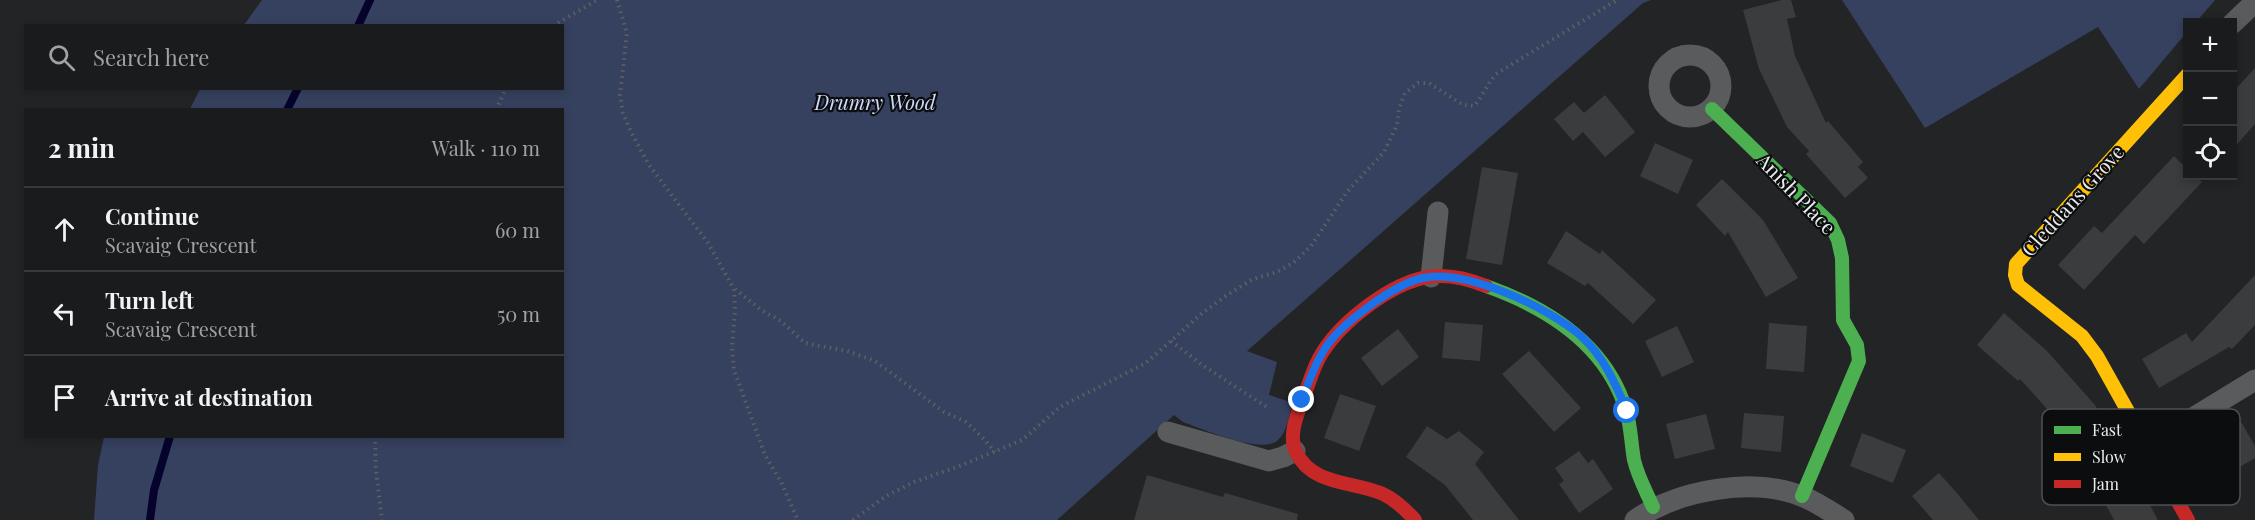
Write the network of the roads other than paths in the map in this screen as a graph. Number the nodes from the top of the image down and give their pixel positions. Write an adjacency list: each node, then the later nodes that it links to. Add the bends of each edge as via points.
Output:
1 (2255, 2): 2 (street)
2 (2237, 19)
3 (2183, 78): 8 (street, Cleddans Grove, via 2016,264 2018,285 2082,336)
4 (1712, 110): 12 (street, Anish Place, via 1830,223 1842,250 1841,308 1844,323 1857,344 1859,361)
5 (1438, 212): 6 (street)
6 (1431, 277): 11 (street, via 1405,285 1358,315 1325,347 1315,365 1296,425 1292,440); 14 (street, via 1500,290 1565,324 1583,338 1612,377 1623,403 1637,472)
7 (2255, 380): 9 (street)
8 (2126, 409)
9 (2208, 409)
10 (1168, 432): 11 (street, via 1269,461)
11 (1295, 451): 15 (street, via 1306,468 1321,477 1382,494)
12 (1802, 496): 14 (street, via 1753,487 1723,488); 17 (street)
13 (2180, 505): 18 (street, Cleddans Grove)
14 (1653, 507): 16 (street)
15 (1415, 520)
16 (1635, 520)
17 (1844, 520)
18 (2188, 520)

